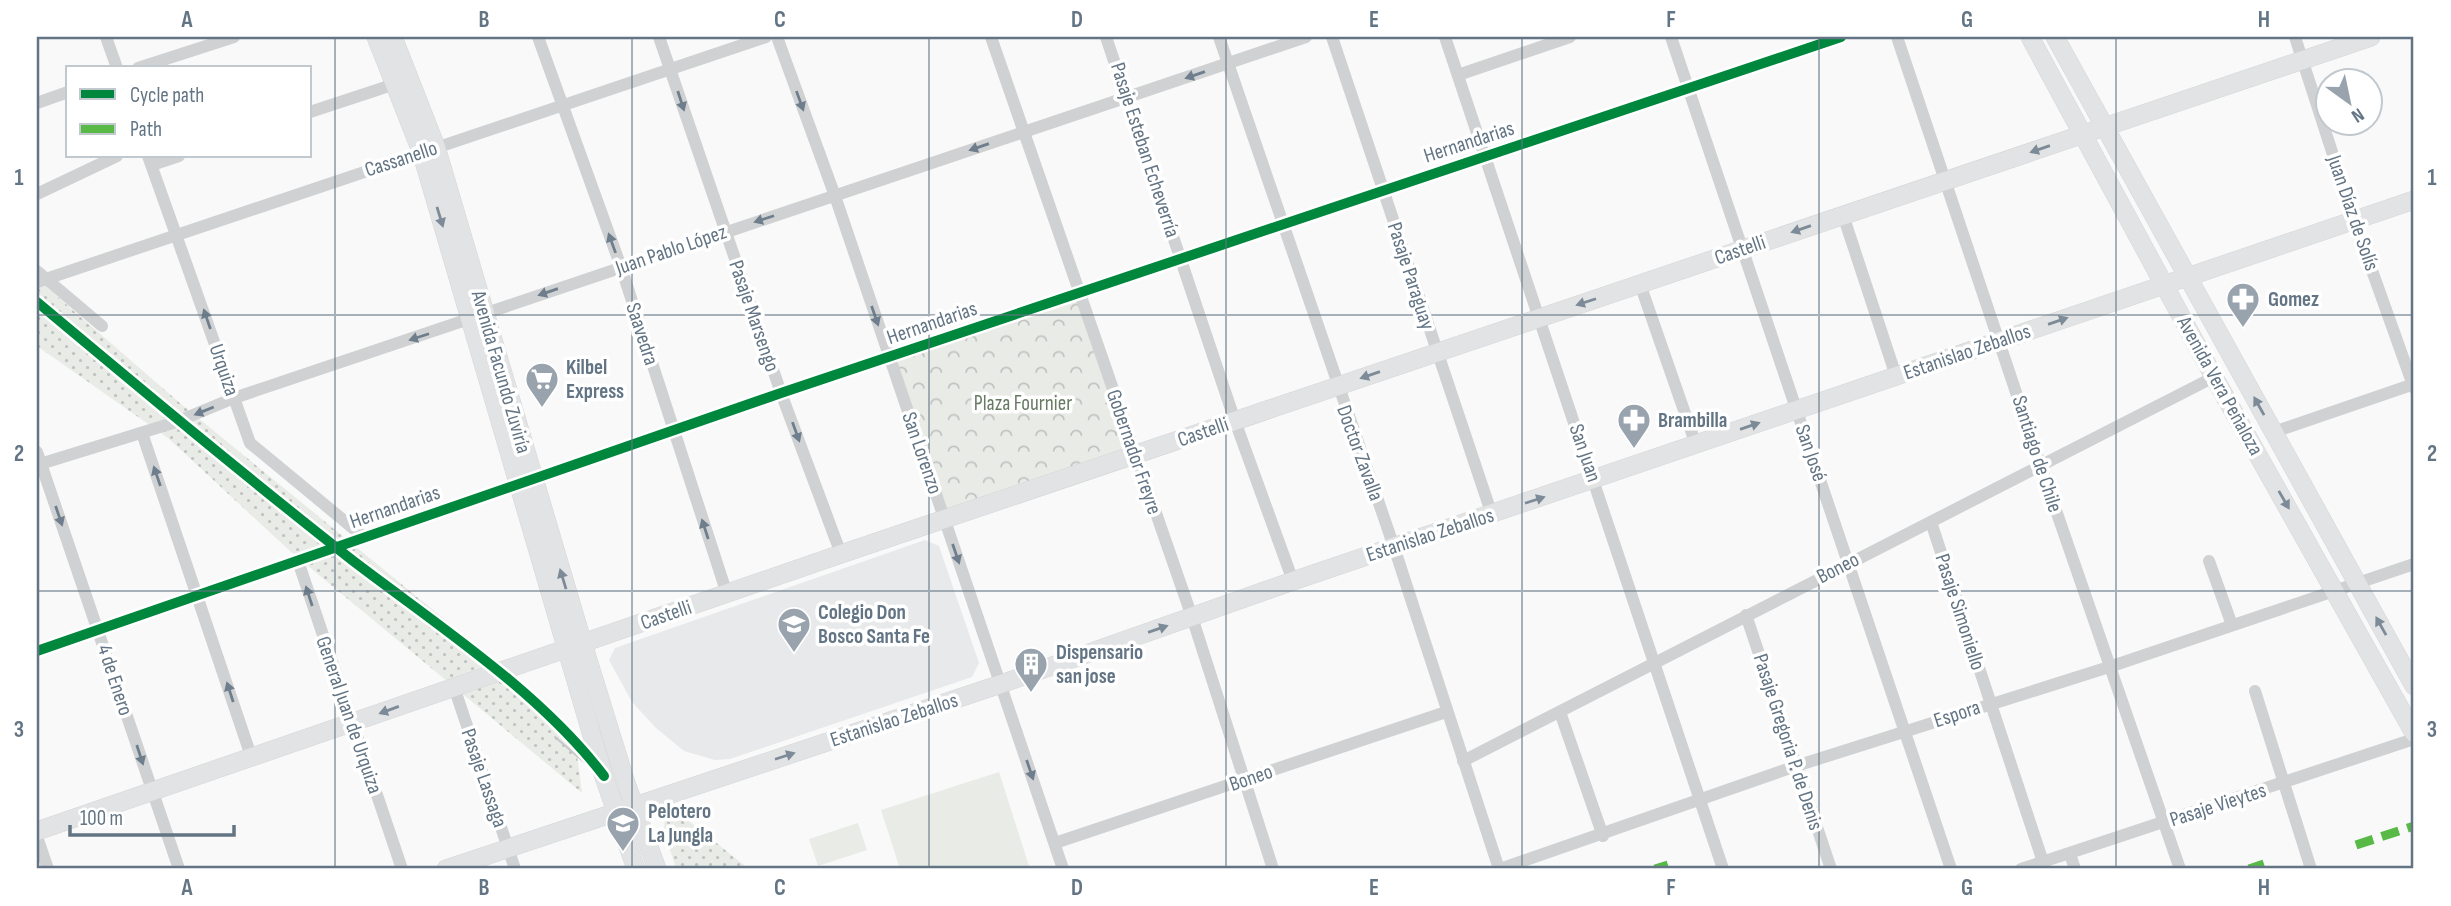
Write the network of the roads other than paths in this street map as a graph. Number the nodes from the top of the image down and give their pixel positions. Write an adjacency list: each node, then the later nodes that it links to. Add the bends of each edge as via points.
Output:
1 (106, 37): 25 (street)
2 (234, 37): 26 (street)
3 (376, 37): 29 (main road, Avenida Facundo Zuviría)
4 (393, 37): 39 (main road, Avenida Facundo Zuviría)
5 (538, 37): 34 (street, Saavedra)
6 (659, 37): 27 (street, Pasaje Marsengo)
7 (766, 37): 27 (street, Cassanello)
8 (777, 37): 46 (street, San Lorenzo, one-way to 46)
9 (992, 37): 37 (street, Gobernador Freyre)
10 (1106, 37): 32 (street, Pasaje Esteban Echeverría)
11 (1219, 37): 24 (street, Doctor Zavalla)
12 (1306, 37): 24 (street, Juan Pablo López)
13 (1332, 37): 44 (street, Pasaje Paraguay)
14 (1445, 37): 28 (street, San Juan)
15 (1570, 37): 28 (street)
16 (1671, 37): 30 (street, San José)
17 (1841, 37): 30 (street, Hernandarias)
18 (1897, 37): 43 (street, Santiago de Chile)
19 (2029, 37): 38 (main road, Avenida Vera Peñaloza)
20 (2055, 37): 36 (main road, Avenida Vera Peñaloza)
21 (2295, 37): 23 (street, Juan Díaz de Solís)
22 (2371, 37): 23 (main road, Castelli)
23 (2302, 60): 36 (main road, Castelli); 49 (street, Juan Díaz de Solís)
24 (1228, 63): 32 (street, Juan Pablo López, one-way to 32); 50 (street, Doctor Zavalla)
25 (116, 66)
26 (144, 66)
27 (671, 70): 34 (street, Cassanello); 51 (street, Pasaje Marsengo, one-way to 51)
28 (1458, 75): 40 (street, San Juan)
29 (395, 83): 35 (street); 39 (main road, Avenida Facundo Zuviría)
30 (1689, 89): 40 (street, Hernandarias); 53 (street, San José)
31 (66, 93): 33 (street)
32 (1127, 97): 37 (street, Juan Pablo López); 54 (street, Pasaje Esteban Echeverría)
33 (37, 103)
34 (562, 106): 39 (street, Cassanello); 55 (street, Saavedra, one-way to 34)
35 (312, 111)
36 (2105, 127): 38 (main road, Castelli); 57 (main road, Avenida Vera Peñaloza)
37 (1026, 131): 46 (street, Juan Pablo López, one-way to 46); 60 (street, Gobernador Freyre)
38 (2084, 134): 43 (main road, Castelli, one-way to 43); 59 (main road, Avenida Vera Peñaloza)
39 (428, 149): 52 (street, Cassanello); 61 (main road, Avenida Facundo Zuviría)
40 (1485, 157): 44 (street, Hernandarias); 62 (street, San Juan)
41 (113, 158): 45 (street)
42 (150, 160): 52 (street, Urquiza)
43 (1944, 181): 48 (main road, Castelli); 64 (street, Santiago de Chile)
44 (1383, 190): 50 (street, Hernandarias); 65 (street, Pasaje Paraguay)
45 (37, 194)
46 (835, 196): 51 (street, Juan Pablo López, one-way to 51); 66 (street, San Lorenzo, one-way to 66)
47 (2414, 201): 49 (main road, Estanislao Zeballos)
48 (1843, 215): 53 (main road, Castelli, one-way to 53); 67 (street)
49 (2354, 220): 57 (main road, Estanislao Zeballos); 70 (street, Juan Díaz de Solís)
50 (1282, 224): 54 (street, Hernandarias); 69 (street, Doctor Zavalla)
51 (725, 232): 55 (street, Juan Pablo López); 71 (street, Pasaje Marsengo)
52 (177, 234): 56 (street, Cassanello); 72 (street, Urquiza, one-way to 52)
53 (1742, 249): 58 (main road, Castelli); 73 (street, San José)
54 (1181, 258): 60 (street, Hernandarias); 74 (street, Pasaje Esteban Echeverría)
55 (621, 267): 61 (street, Juan Pablo López, one-way to 61); 75 (street, Saavedra)
56 (40, 277): 63 (street)
57 (2189, 277): 59 (main road, Estanislao Zeballos); 76 (main road, Avenida Vera Peñaloza, one-way to 57)
58 (1640, 284): 62 (main road, Castelli, one-way to 62); 78 (street)
59 (2164, 286): 64 (main road, Estanislao Zeballos, one-way to 59); 68 (main road, Avenida Vera Peñaloza)
60 (1079, 293): 66 (street, Hernandarias); 79 (street, Gobernador Freyre)
61 (477, 317): 72 (street, Juan Pablo López, one-way to 72); 83 (main road, Avenida Facundo Zuviría)
62 (1539, 317): 65 (main road, Castelli); 82 (street, San Juan)
63 (102, 326)
64 (2000, 340): 67 (main road, Estanislao Zeballos); 81 (street, Santiago de Chile)
65 (1436, 352): 69 (main road, Castelli, one-way to 69); 84 (street, Pasaje Paraguay)
66 (890, 358): 71 (street, Hernandarias); 85 (street, San Lorenzo)
67 (1896, 376): 73 (main road, Estanislao Zeballos)
68 (2214, 377): 81 (street, Boneo); 96 (main road, Avenida Vera Peñaloza, one-way to 96)
69 (1337, 386): 74 (main road, Castelli); 88 (street, Doctor Zavalla)
70 (2414, 386): 76 (street)
71 (781, 393): 75 (street, Hernandarias); 89 (street, Pasaje Marsengo, one-way to 89)
72 (234, 398): 77 (street, Juan Pablo López, one-way to 77); 87 (street, Urquiza, via 257,451)
73 (1796, 410): 78 (main road, Estanislao Zeballos, one-way to 73); 92 (street, San José)
74 (1235, 421): 79 (main road, Castelli); 94 (street, Pasaje Esteban Echeverría)
75 (672, 431): 83 (street, Hernandarias); 97 (street, Saavedra, one-way to 75)
76 (2274, 432): 95 (main road, Avenida Vera Peñaloza)
77 (142, 433): 80 (street, Juan Pablo López); 98 (street, one-way to 77)
78 (1696, 445): 82 (main road, Estanislao Zeballos)
79 (1135, 455): 85 (main road, Castelli); 100 (street, Gobernador Freyre)
80 (38, 460): 102 (street, 4 de Enero, one-way to 102)
81 (2040, 467): 86 (street, Boneo); 106 (street, Santiago de Chile)
82 (1595, 480): 84 (main road, Estanislao Zeballos, one-way to 82); 105 (street, San Juan)
83 (527, 481): 87 (street, Hernandarias); 103 (main road, Avenida Facundo Zuviría)
84 (1492, 515): 88 (main road, Estanislao Zeballos)
85 (944, 519): 89 (main road, Castelli); 107 (street, San Lorenzo, one-way to 107)
86 (1931, 522): 92 (street, Boneo); 112 (street, Pasaje Simoniello)
87 (365, 538): 90 (street, Hernandarias)
88 (1394, 547): 94 (main road, Estanislao Zeballos); 113 (street, Doctor Zavalla)
89 (841, 554): 97 (main road, Castelli)
90 (298, 561): 98 (street, Hernandarias); 115 (street, General Juan de Urquiza, one-way to 90)
91 (2209, 561): 101 (street)
92 (1849, 563): 99 (street, Boneo); 116 (street, San José)
93 (2414, 565): 95 (street, Espora)
94 (1293, 582): 100 (main road, Estanislao Zeballos)
95 (2358, 583): 96 (street, Espora); 108 (main road, Avenida Vera Peñaloza, one-way to 95)
96 (2336, 591): 101 (street, Espora); 117 (main road, Avenida Vera Peñaloza)
97 (727, 594): 103 (main road, Castelli)
98 (198, 596): 102 (street, Hernandarias); 119 (street, one-way to 98)
99 (1745, 615): 105 (street, Boneo); 121 (street, Pasaje Gregoria P. de Denis)
100 (1192, 617): 107 (main road, Estanislao Zeballos, one-way to 100); 123 (street, Gobernador Freyre)
101 (2232, 625): 106 (street, Espora)
102 (99, 630): 104 (street, Hernandarias); 126 (street, 4 de Enero, one-way to 126)
103 (576, 647): 109 (main road, Castelli); 111 (main road, Avenida Facundo Zuviría); 125 (main road, Avenida Facundo Zuviría)
104 (37, 651)
105 (1654, 663): 114 (street, Boneo); 127 (street, San Juan)
106 (2109, 667): 112 (street, Espora); 130 (street, Santiago de Chile)
107 (1001, 684): 122 (main road, Estanislao Zeballos, one-way to 107); 134 (street, San Lorenzo, one-way to 134)
108 (2414, 686)
109 (454, 687): 115 (main road, Castelli, one-way to 115); 135 (street, Pasaje Lassaga)
110 (2255, 691): 124 (street)
111 (584, 702): 125 (main road, via 597,723 612,767); 129 (main road, Avenida Facundo Zuviría)
112 (1990, 704): 116 (street, Espora); 137 (street, Pasaje Simoniello)
113 (1446, 712): 120 (street, Doctor Zavalla); 123 (street, Boneo)
114 (1560, 712): 120 (street, Boneo); 132 (street)
115 (351, 724): 119 (main road, Castelli); 140 (street, General Juan de Urquiza)
116 (1905, 731): 121 (street, Espora); 150 (street, San José)
117 (2414, 733)
118 (2414, 738): 124 (street, Pasaje Vieytes)
119 (251, 756): 126 (main road, Castelli)
120 (1463, 761): 147 (street, Doctor Zavalla)
121 (1796, 766): 127 (street, Espora); 149 (street, Pasaje Gregoria P. de Denis)
122 (720, 777): 125 (main road, via 662,790); 128 (main road, Estanislao Zeballos)
123 (1245, 779): 134 (street, Boneo); 146 (street, Gobernador Freyre)
124 (2285, 782): 130 (street, Pasaje Vieytes); 154 (street)
125 (626, 783): 128 (main road, Avenida Facundo Zuviría)
126 (151, 790): 131 (main road, Castelli); 139 (street, 4 de Enero)
127 (1699, 802): 132 (street, Espora); 148 (street, San Juan)
128 (634, 805): 129 (main road, Estanislao Zeballos); 144 (main road, Avenida Facundo Zuviría)
129 (615, 811): 135 (main road, Estanislao Zeballos); 143 (main road, Avenida Facundo Zuviría)
130 (2164, 823): 136 (street, Pasaje Vieytes); 153 (street, Santiago de Chile)
131 (37, 831)
132 (1603, 836): 147 (street, Espora)
133 (37, 837): 138 (street)
134 (1055, 843): 145 (street, San Lorenzo)
135 (508, 848): 141 (main road, Estanislao Zeballos); 142 (street, Pasaje Lassaga)
136 (2070, 854): 137 (street, Pasaje Vieytes); 152 (street)
137 (2043, 862): 151 (street, Pasaje Vieytes)
138 (48, 869)
139 (179, 869)
140 (402, 869)
141 (446, 869)
142 (515, 869)
143 (636, 869)
144 (657, 869)
145 (1063, 869)
146 (1273, 869)
147 (1500, 869)
148 (1723, 869)
149 (1831, 869)
150 (1951, 869)
151 (2021, 869)
152 (2075, 869)
153 (2180, 869)
154 (2311, 869)

